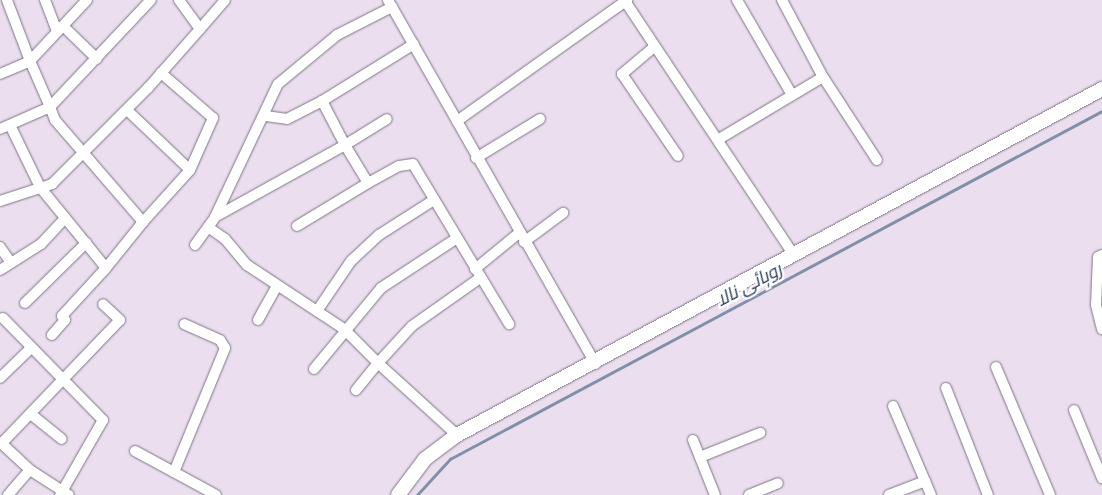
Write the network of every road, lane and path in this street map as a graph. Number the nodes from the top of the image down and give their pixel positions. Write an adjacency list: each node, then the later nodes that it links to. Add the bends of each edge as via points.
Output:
1 (7, 0): 16 (street)
2 (45, 0): 11 (street)
3 (87, 0): 11 (street)
4 (152, 0): 15 (street)
5 (179, 0): 12 (street)
6 (225, 0): 12 (street)
7 (737, 0): 21 (street)
8 (782, 0): 19 (street)
9 (626, 1): 14 (street); 28 (street)
10 (390, 3): 13 (street); 25 (street, via 337,35 288,74 278,84)
11 (60, 29): 15 (street); 16 (street)
12 (200, 29): 17 (street)
13 (414, 44): 22 (street); 28 (street)
14 (654, 47): 30 (street); 33 (street, via 622,74)
15 (97, 59): 23 (street)
16 (30, 61): 18 (street); 23 (street)
17 (160, 73): 24 (street); 36 (street, via 213,118)
18 (0, 74)
19 (823, 77): 21 (street); 35 (street)
20 (1102, 90): 52 (street)
21 (792, 95): 30 (street)
22 (322, 101): 25 (street, via 288,118); 31 (street)
23 (50, 107): 29 (street); 32 (street)
24 (126, 110): 32 (street); 36 (street)
25 (266, 116): 42 (street)
26 (387, 119): 31 (street)
27 (540, 119): 34 (street)
28 (457, 121): 34 (street)
29 (5, 127): 38 (street)
30 (719, 139): 52 (street)
31 (345, 145): 37 (street); 42 (street)
32 (85, 155): 38 (street, via 52,184); 44 (street)
33 (678, 156)
34 (476, 158): 48 (street)
35 (877, 160)
36 (190, 170): 44 (street)
37 (368, 182): 40 (street, via 408,163); 45 (street)
38 (40, 187): 39 (street); 43 (street)
39 (0, 200)
40 (434, 200): 47 (street); 61 (street, via 378,235 351,261)
41 (563, 213): 48 (street)
42 (215, 217): 46 (street)
43 (65, 218): 49 (street); 54 (street, via 41,244)
44 (144, 222): 55 (street)
45 (297, 226)
46 (208, 227): 50 (street); 58 (street, via 225,239 247,265)
47 (457, 238): 57 (street); 66 (street, via 382,288)
48 (522, 238): 57 (street); 71 (street)
49 (86, 243): 55 (street); 59 (street)
50 (195, 245)
51 (0, 247): 54 (street)
52 (794, 255): 71 (street)
53 (1102, 255): 67 (street, via 1096,305)
54 (11, 264): 56 (street)
55 (106, 268): 68 (street, via 62,316 65,320)
56 (0, 270)
57 (477, 273): 65 (street); 70 (street, via 412,326)
58 (277, 286): 61 (street); 63 (street)
59 (25, 303)
60 (103, 304): 75 (street, via 120,320)
61 (317, 311): 66 (street)
62 (3, 318): 69 (street)
63 (258, 320)
64 (184, 324): 89 (street, via 220,340 225,348)
65 (509, 324)
66 (344, 329): 70 (street); 73 (street)
67 (1102, 330)
68 (52, 335)
69 (30, 348): 74 (street); 75 (street)
70 (378, 362): 77 (street); 82 (street)
71 (596, 364): 82 (street)
72 (996, 367): 102 (street)
73 (314, 369)
74 (0, 378)
75 (61, 381): 80 (street); 93 (street, via 103,420)
76 (946, 388): 101 (street)
77 (356, 390)
78 (893, 406): 91 (street)
79 (1074, 410): 90 (street)
80 (32, 415): 83 (street); 85 (street)
81 (760, 433): 87 (street)
82 (457, 435): 96 (street, via 425,459)
83 (62, 439)
84 (693, 440): 87 (street)
85 (2, 446): 88 (street)
86 (135, 451): 89 (street)
87 (700, 457): 97 (street)
88 (30, 470): 93 (street); 94 (street)
89 (174, 472): 95 (street)
90 (1102, 478)
91 (924, 481): 99 (street); 100 (street)
92 (778, 484): 98 (street)
93 (64, 494)
94 (8, 495)
95 (216, 495)
96 (398, 495)
97 (715, 495)
98 (749, 495)
99 (889, 495)
100 (930, 495)
101 (988, 495)
102 (1050, 495)

